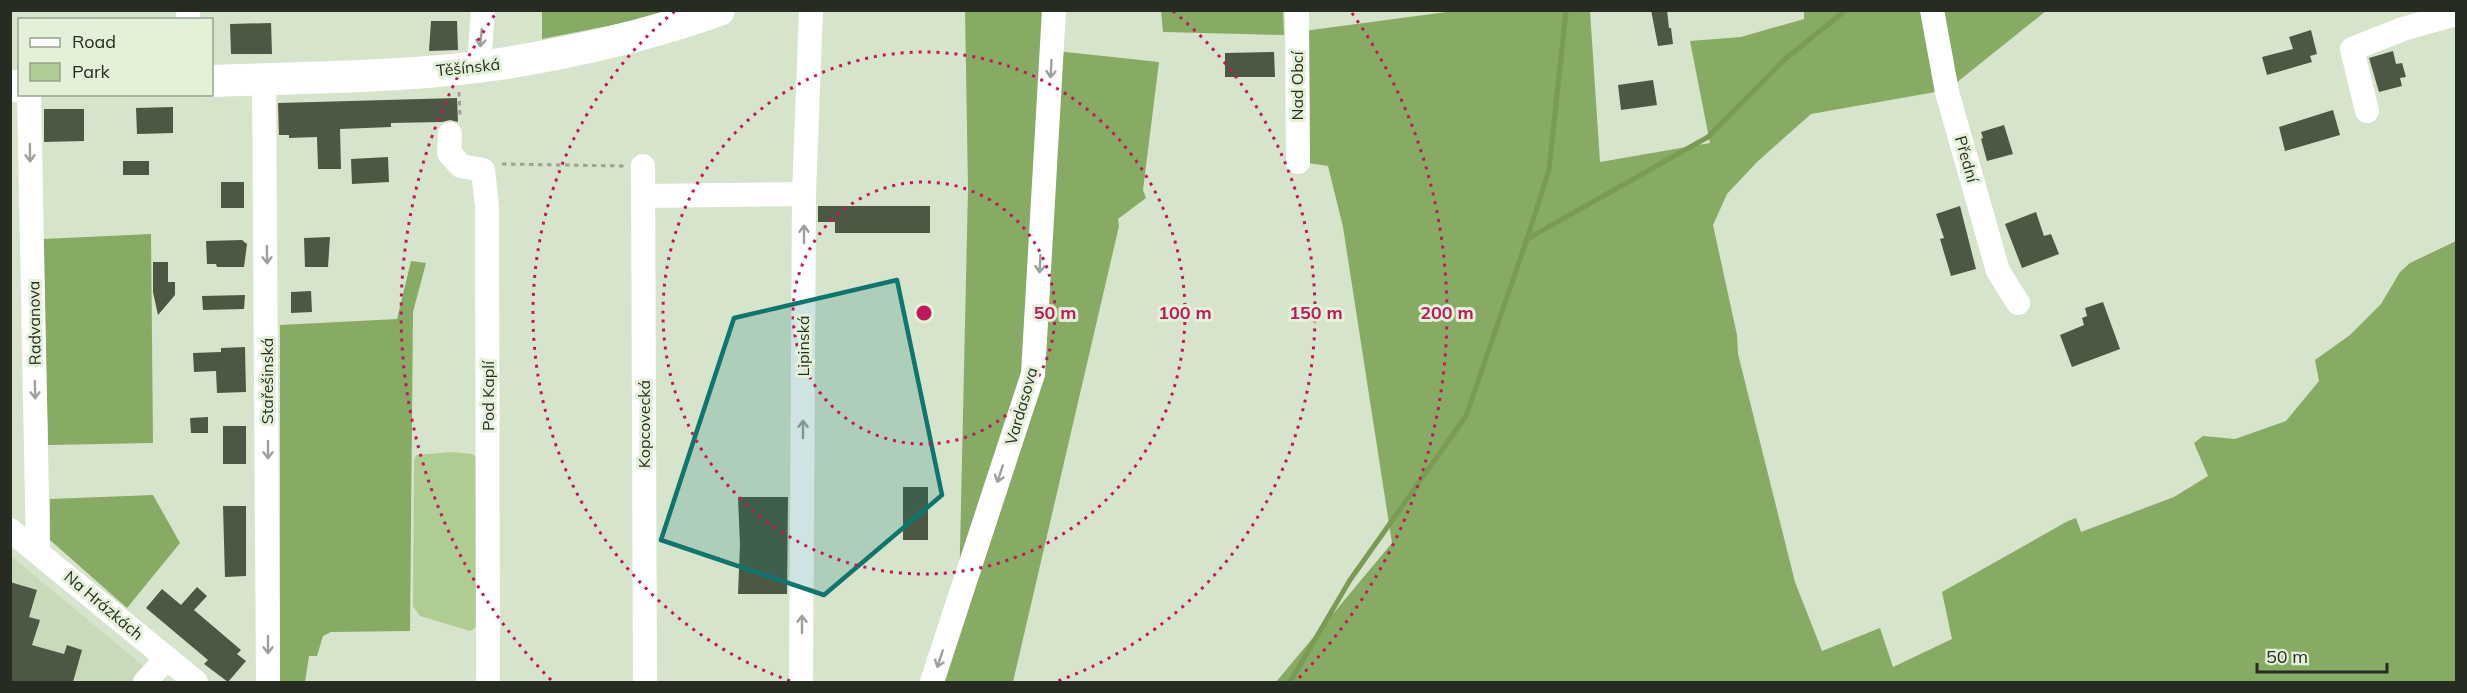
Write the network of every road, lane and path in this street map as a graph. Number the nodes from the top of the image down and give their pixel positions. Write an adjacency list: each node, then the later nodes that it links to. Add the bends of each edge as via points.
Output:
1 (483, 10): 8 (street, one-way to 8)
2 (718, 10): 8 (main road, Těšínská, via 680,24)
3 (812, 10): 18 (street, Lipinská)
4 (1054, 10): 30 (street, Vardasova, one-way to 30, via 1033,374)
5 (1297, 10): 15 (street, Nad Obcí)
6 (1932, 10): 20 (street, Přední, via 1947,92 1998,271)
7 (2457, 14): 12 (street, via 2352,49)
8 (469, 76): 9 (main road, Těšínská, via 387,74); 13 (path)
9 (264, 79): 10 (main road, Těšínská); 26 (street, Stařešinská, one-way to 26)
10 (213, 81)
11 (29, 96): 22 (street, Radvanova, one-way to 22)
12 (2367, 111)
13 (460, 112)
14 (450, 134): 17 (street, via 449,153 461,166)
15 (1298, 162)
16 (643, 166): 17 (path, via 499,164); 19 (street, Kopcovecká)
17 (483, 170): 27 (street, Pod Kaplí, via 488,206)
18 (804, 195): 19 (street); 29 (street, Lipinská, one-way to 18)
19 (644, 196): 28 (street, Kopcovecká)
20 (2018, 303)
21 (10, 530): 22 (street, Na Hrázkách)
22 (38, 550): 23 (street, Na Hrázkách)
23 (167, 658): 24 (street); 25 (street, Na Hrázkách)
24 (145, 682)
25 (196, 682)
26 (268, 682)
27 (488, 682)
28 (645, 682)
29 (801, 682)
30 (932, 682)

